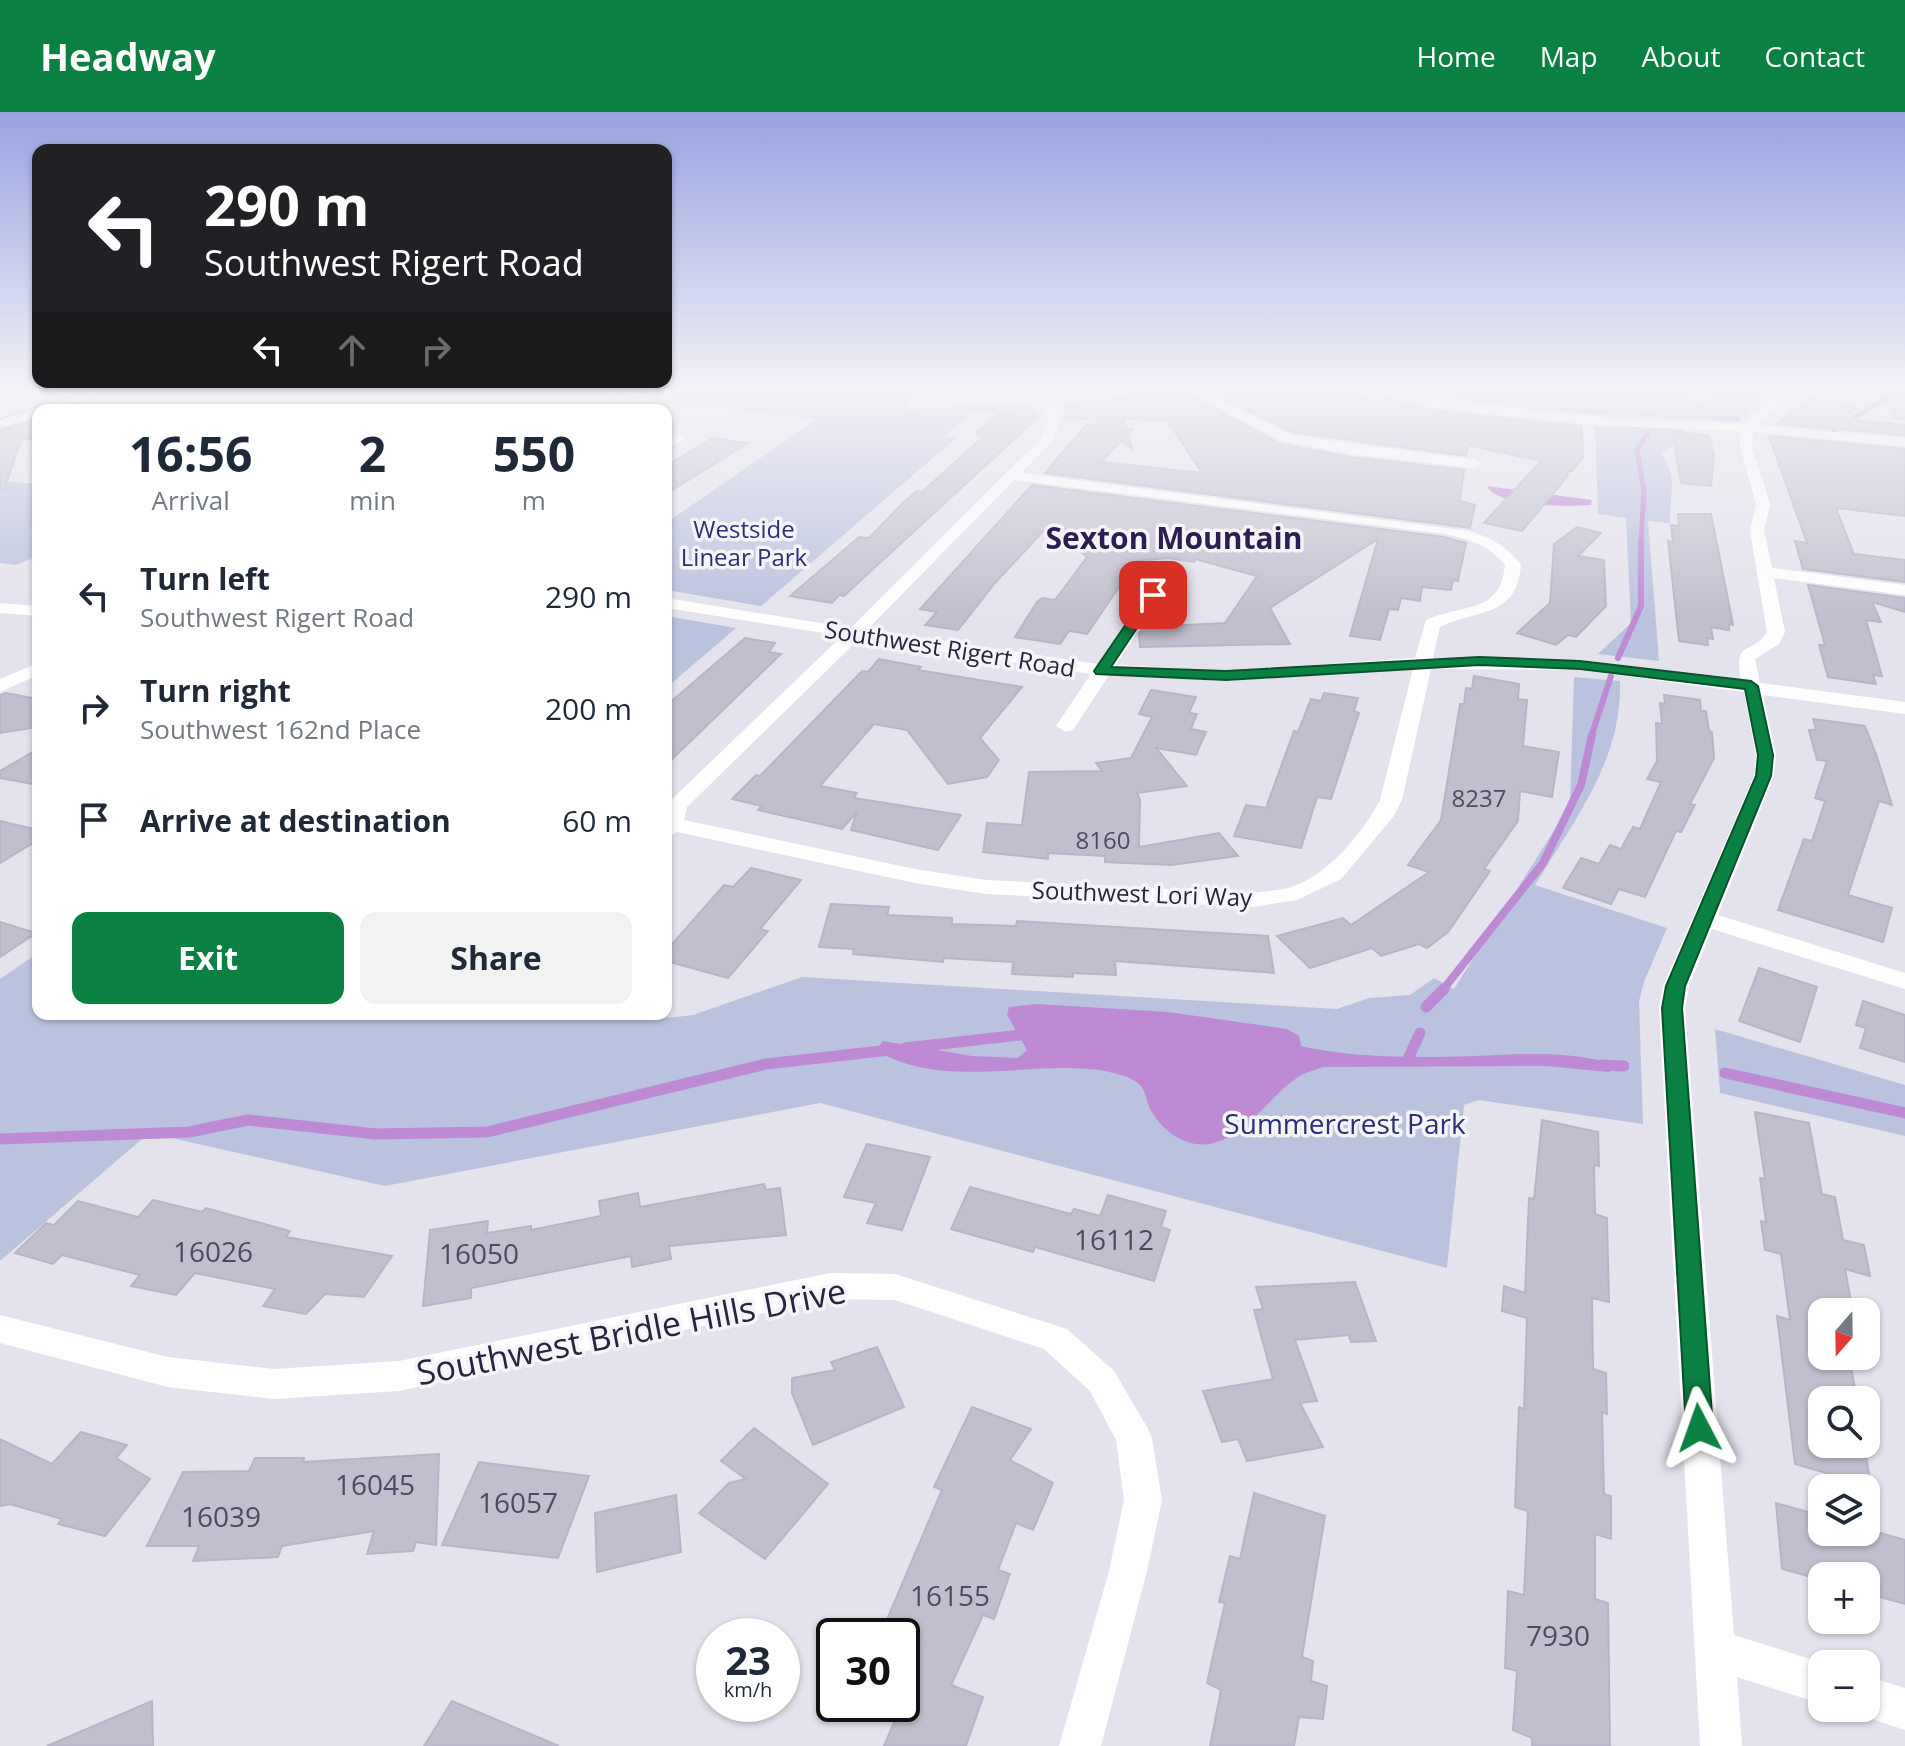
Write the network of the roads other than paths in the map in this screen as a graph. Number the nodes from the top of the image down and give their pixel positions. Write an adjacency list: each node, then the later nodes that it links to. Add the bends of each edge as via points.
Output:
1 (1020, 466): 3 (street)
2 (1752, 466): 4 (street, via 1763,504 1757,522)
3 (1011, 476): 10 (street); 11 (street, Southwest Lori Way, via 1445,530 1493,546 1513,565 1504,597 1432,624)
4 (1763, 572): 6 (street); 15 (street, via 1776,632 1746,659)
5 (1179, 584): 13 (street, via 1153,595)
6 (1905, 590)
7 (672, 604): 10 (street, Southwest Rigert Road)
8 (0, 608): 9 (street)
9 (32, 611)
10 (854, 634): 13 (street, Southwest Rigert Road); 18 (street, via 677,805)
11 (1420, 663): 13 (street, Southwest Rigert Road, via 1226,676); 15 (street, Southwest Rigert Road, via 1580,665); 19 (street, Southwest Lori Way, via 1387,809 1333,874 1297,893 1253,900 986,887)
12 (32, 671): 14 (street)
13 (1101, 671): 17 (street)
14 (0, 686)
15 (1751, 686): 16 (street, Southwest Rigert Road); 20 (street, via 1766,755 1764,776)
16 (1905, 708)
17 (1066, 726)
18 (672, 819)
19 (672, 829)
20 (1703, 918): 21 (street); 23 (street, via 1672,1008)
21 (1905, 981)
22 (0, 1329): 27 (street, Southwest Bridle Hills Drive, via 168,1372 274,1384 399,1376 830,1286 895,1287 1055,1339 1102,1381 1134,1438 1143,1500)
23 (1714, 1649): 24 (street); 28 (street)
24 (1808, 1679)
25 (1880, 1701): 26 (street)
26 (1905, 1709)
27 (1080, 1746)
28 (1721, 1746)

